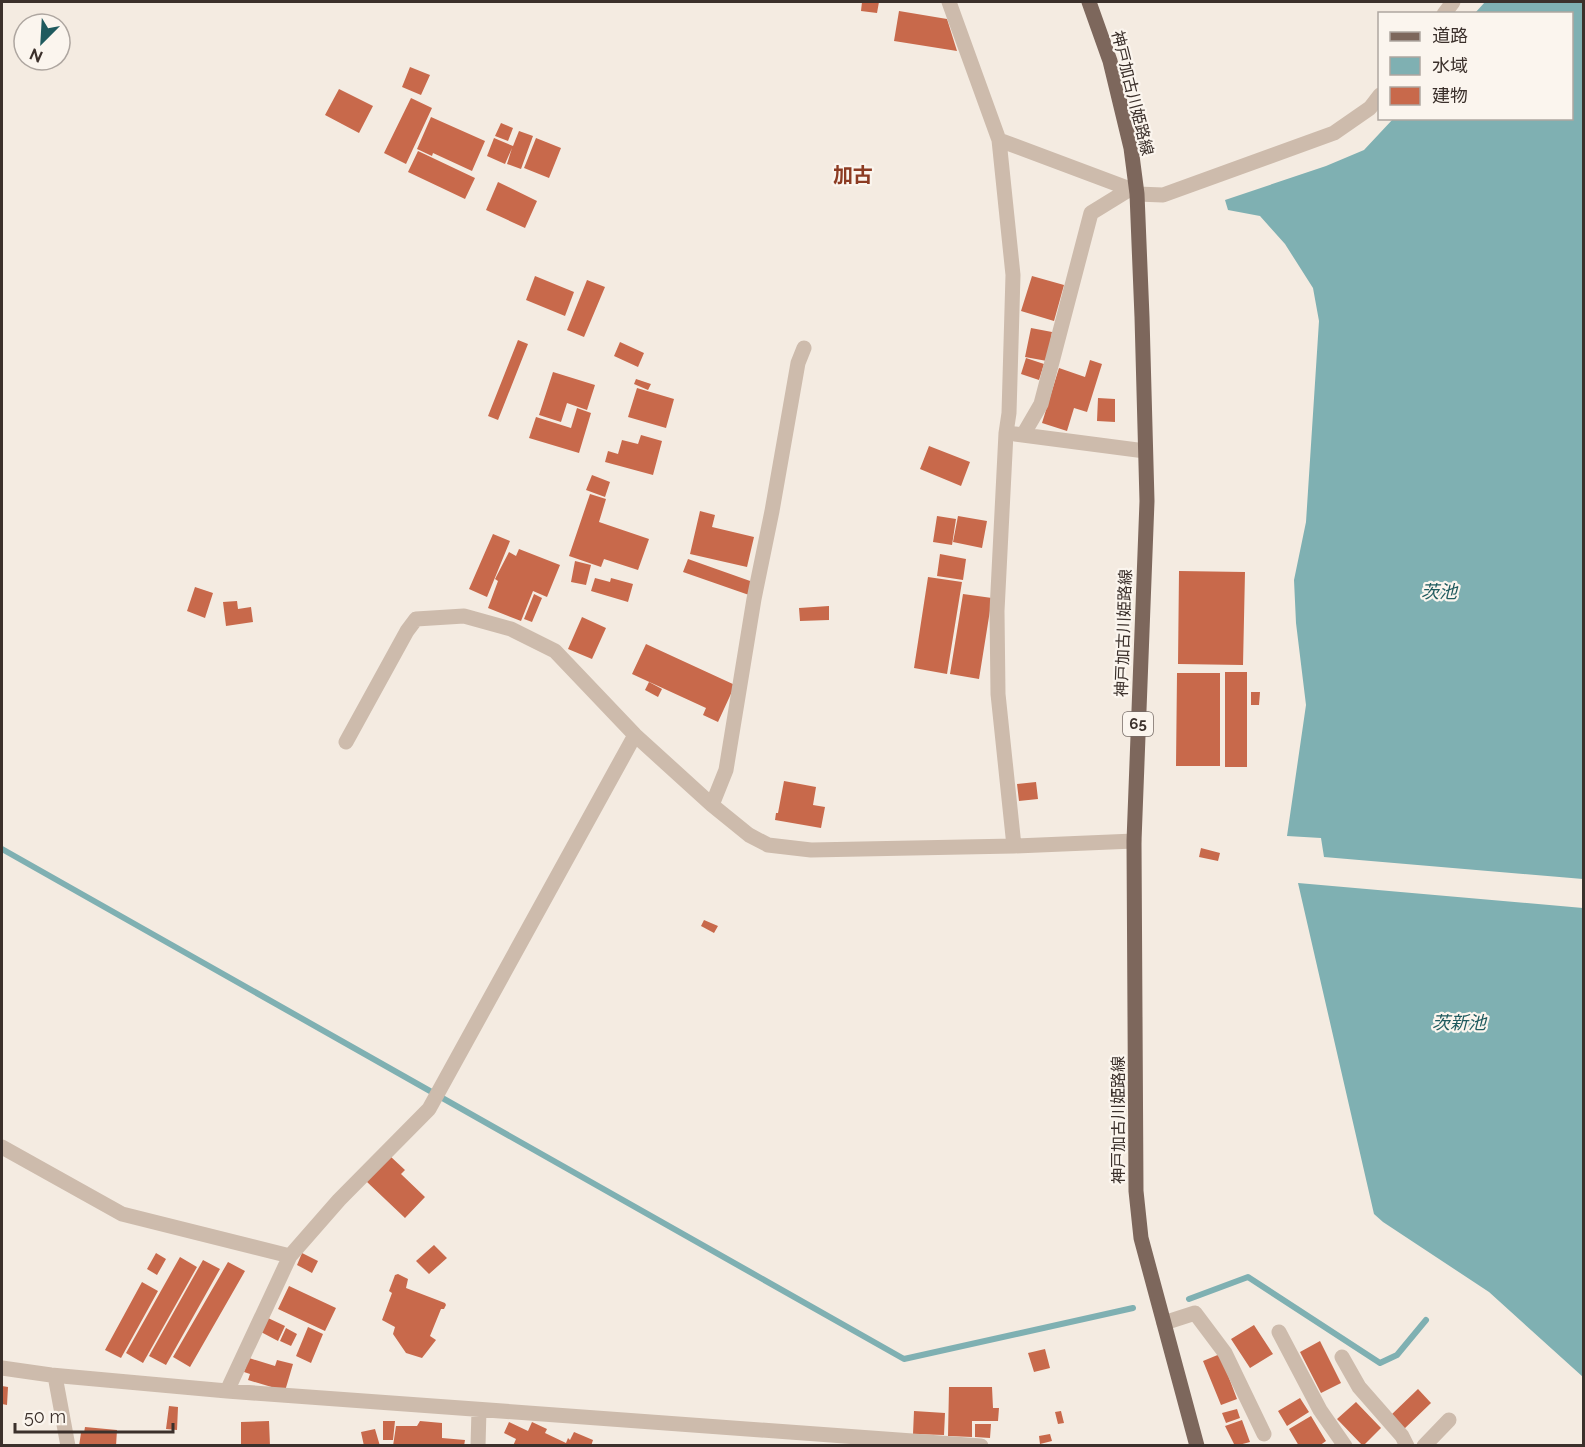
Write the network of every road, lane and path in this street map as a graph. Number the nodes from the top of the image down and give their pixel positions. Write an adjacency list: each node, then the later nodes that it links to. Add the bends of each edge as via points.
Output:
1 (950, 2): 4 (street)
2 (1089, 2): 5 (main road, 神戸加古川姫路線 / 65, via 1110,61 1131,148)
3 (1378, 98): 5 (street, via 1370,108 1334,133 1162,195)
4 (999, 140): 5 (street); 7 (street, via 1013,275)
5 (1133, 191): 8 (street, via 1091,213 1041,404); 9 (main road, 神戸加古川姫路線 / 65)
6 (804, 348): 12 (street, via 754,599 726,770)
7 (1006, 433): 8 (street); 14 (street, via 997,612 998,683)
8 (1023, 435): 9 (street)
9 (1145, 451): 13 (main road, 神戸加古川姫路線 / 65)
10 (635, 735): 11 (street, via 555,651 511,629 464,616 416,619); 12 (street); 16 (street, via 429,1109)
11 (346, 742)
12 (712, 805): 14 (street, via 768,845 811,850)
13 (1134, 841): 14 (street); 17 (main road, 神戸加古川姫路線 / 65, via 1136,1191 1141,1238)
14 (1014, 846)
15 (2, 1147): 16 (street, via 122,1214)
16 (290, 1256): 22 (street)
17 (1164, 1323): 25 (street, via 1195,1313 1225,1353); 30 (main road, 神戸加古川姫路線 / 65)
18 (1278, 1332): 31 (street, via 1320,1410)
19 (1342, 1357): 32 (street, via 1359,1388)
20 (2, 1368): 21 (street)
21 (56, 1376): 22 (street); 27 (street)
22 (227, 1391): 23 (street)
23 (479, 1410): 26 (street); 28 (street)
24 (1449, 1420): 33 (street)
25 (1264, 1434)
26 (892, 1442): 29 (street)
27 (68, 1446)
28 (478, 1446)
29 (981, 1446)
30 (1197, 1446)
31 (1345, 1446)
32 (1407, 1446)
33 (1424, 1446)

